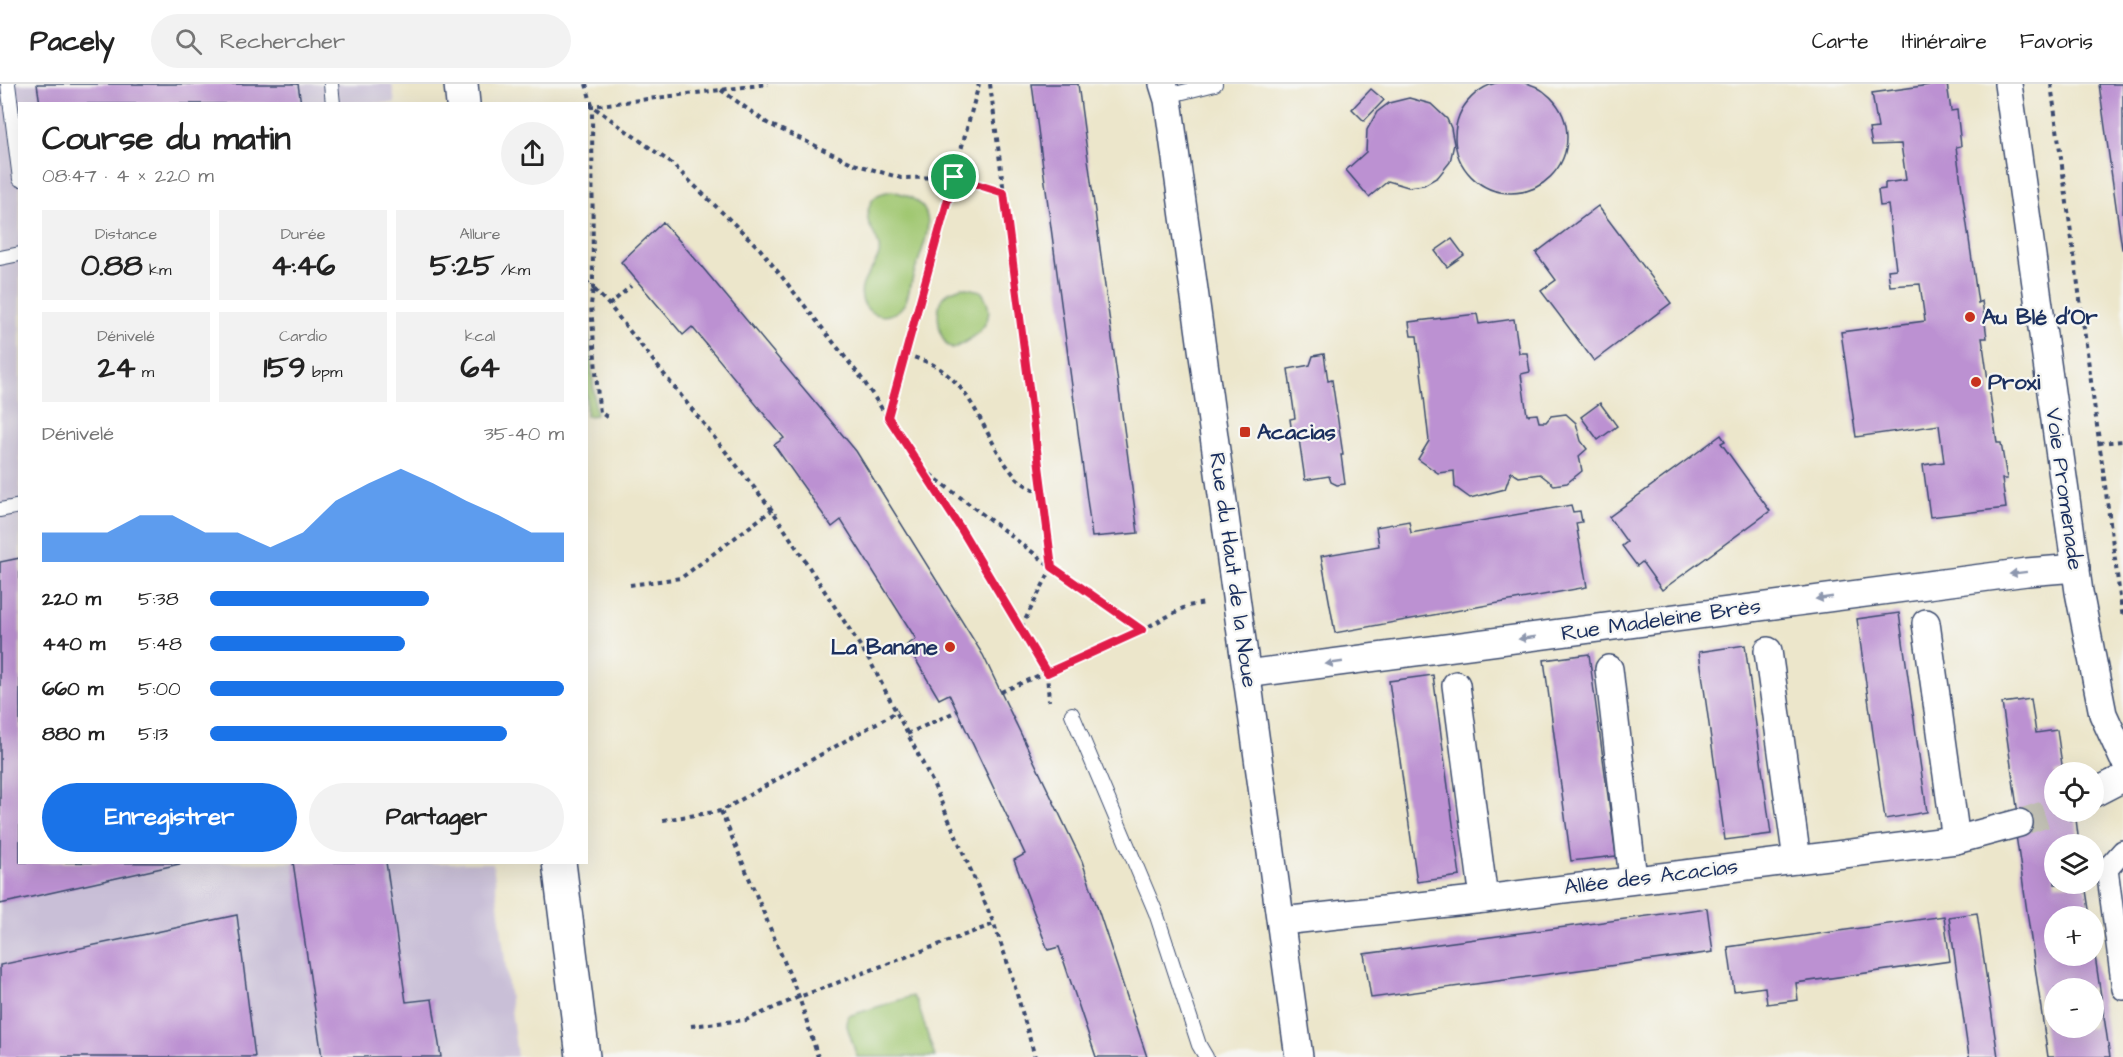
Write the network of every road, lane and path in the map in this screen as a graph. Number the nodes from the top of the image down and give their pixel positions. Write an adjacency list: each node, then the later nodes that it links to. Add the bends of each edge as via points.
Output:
1 (8, 84): 16 (lane)
2 (331, 84): 13 (lane)
3 (461, 84): 14 (main road)
4 (586, 84): 15 (path)
5 (768, 84): 11 (path)
6 (980, 84): 17 (path)
7 (990, 84): 18 (path)
8 (1215, 84): 12 (lane)
9 (2008, 84): 36 (street, Voie Promenade)
10 (2051, 84): 29 (path, Voie Promenade)
11 (721, 90): 15 (path); 17 (path, via 768,123 854,164 901,178)
12 (1165, 90): 38 (street, Rue du Haut de la Noue)
13 (333, 102)
14 (463, 102)
15 (589, 107): 23 (path); 27 (path, via 671,163 760,249)
16 (18, 162)
17 (954, 177): 18 (path); 25 (path)
18 (1004, 193): 31 (path)
19 (18, 254): 20 (lane)
20 (0, 258)
21 (588, 283): 23 (path)
22 (631, 286): 24 (path)
23 (593, 288): 24 (path); 26 (path, via 598,398 600,412)
24 (609, 305): 34 (path)
25 (905, 354): 27 (path); 31 (path, via 939,368 954,381 976,408 1016,478)
26 (607, 417)
27 (888, 417): 30 (path)
28 (2123, 441): 29 (path)
29 (2099, 443): 39 (path, Voie Promenade)
30 (920, 467): 35 (path); 41 (path)
31 (1043, 494): 35 (path)
32 (18, 506): 33 (lane)
33 (0, 510)
34 (772, 510): 37 (path, via 681,578); 50 (path)
35 (1052, 567): 41 (path); 42 (path)
36 (2076, 568): 46 (street, Rue Madeleine Brès, one-way to 46); 54 (street, Voie Promenade, via 2103,714)
37 (630, 585)
38 (1236, 600): 42 (path, via 1188,605); 46 (street, Rue du Haut de la Noue)
39 (2123, 619)
40 (1926, 623): 60 (street)
41 (1021, 628): 45 (path)
42 (1142, 630): 45 (path)
43 (1768, 651): 62 (street)
44 (1609, 669): 64 (street)
45 (1047, 673): 48 (path); 49 (path)
46 (1246, 674): 66 (street, Rue du Haut de la Noue)
47 (1456, 685): 65 (street)
48 (1001, 692)
49 (1050, 705)
50 (898, 711): 53 (path); 57 (path)
51 (957, 711): 53 (path)
52 (1072, 714): 74 (lane, via 1156,913)
53 (907, 734): 67 (path, via 933,783)
54 (2123, 758)
55 (2123, 778): 56 (street)
56 (2104, 788)
57 (721, 811): 58 (path); 69 (path)
58 (663, 820)
59 (2019, 823): 60 (street, Allée des Acacias)
60 (1956, 840): 62 (street, Allée des Acacias)
61 (2123, 851): 68 (street, via 2107,869)
62 (1797, 860): 64 (street, Allée des Acacias)
63 (559, 864): 71 (main road)
64 (1633, 879): 65 (street, Allée des Acacias)
65 (1484, 899): 66 (street, Allée des Acacias)
66 (1282, 921): 75 (street, Rue du Haut de la Noue)
67 (994, 924): 69 (path); 73 (path)
68 (2123, 989)
69 (800, 997): 70 (path, via 746,1020); 72 (path)
70 (691, 1026)
71 (583, 1057)
72 (818, 1057)
73 (1035, 1057)
74 (1206, 1057)
75 (1299, 1057)

